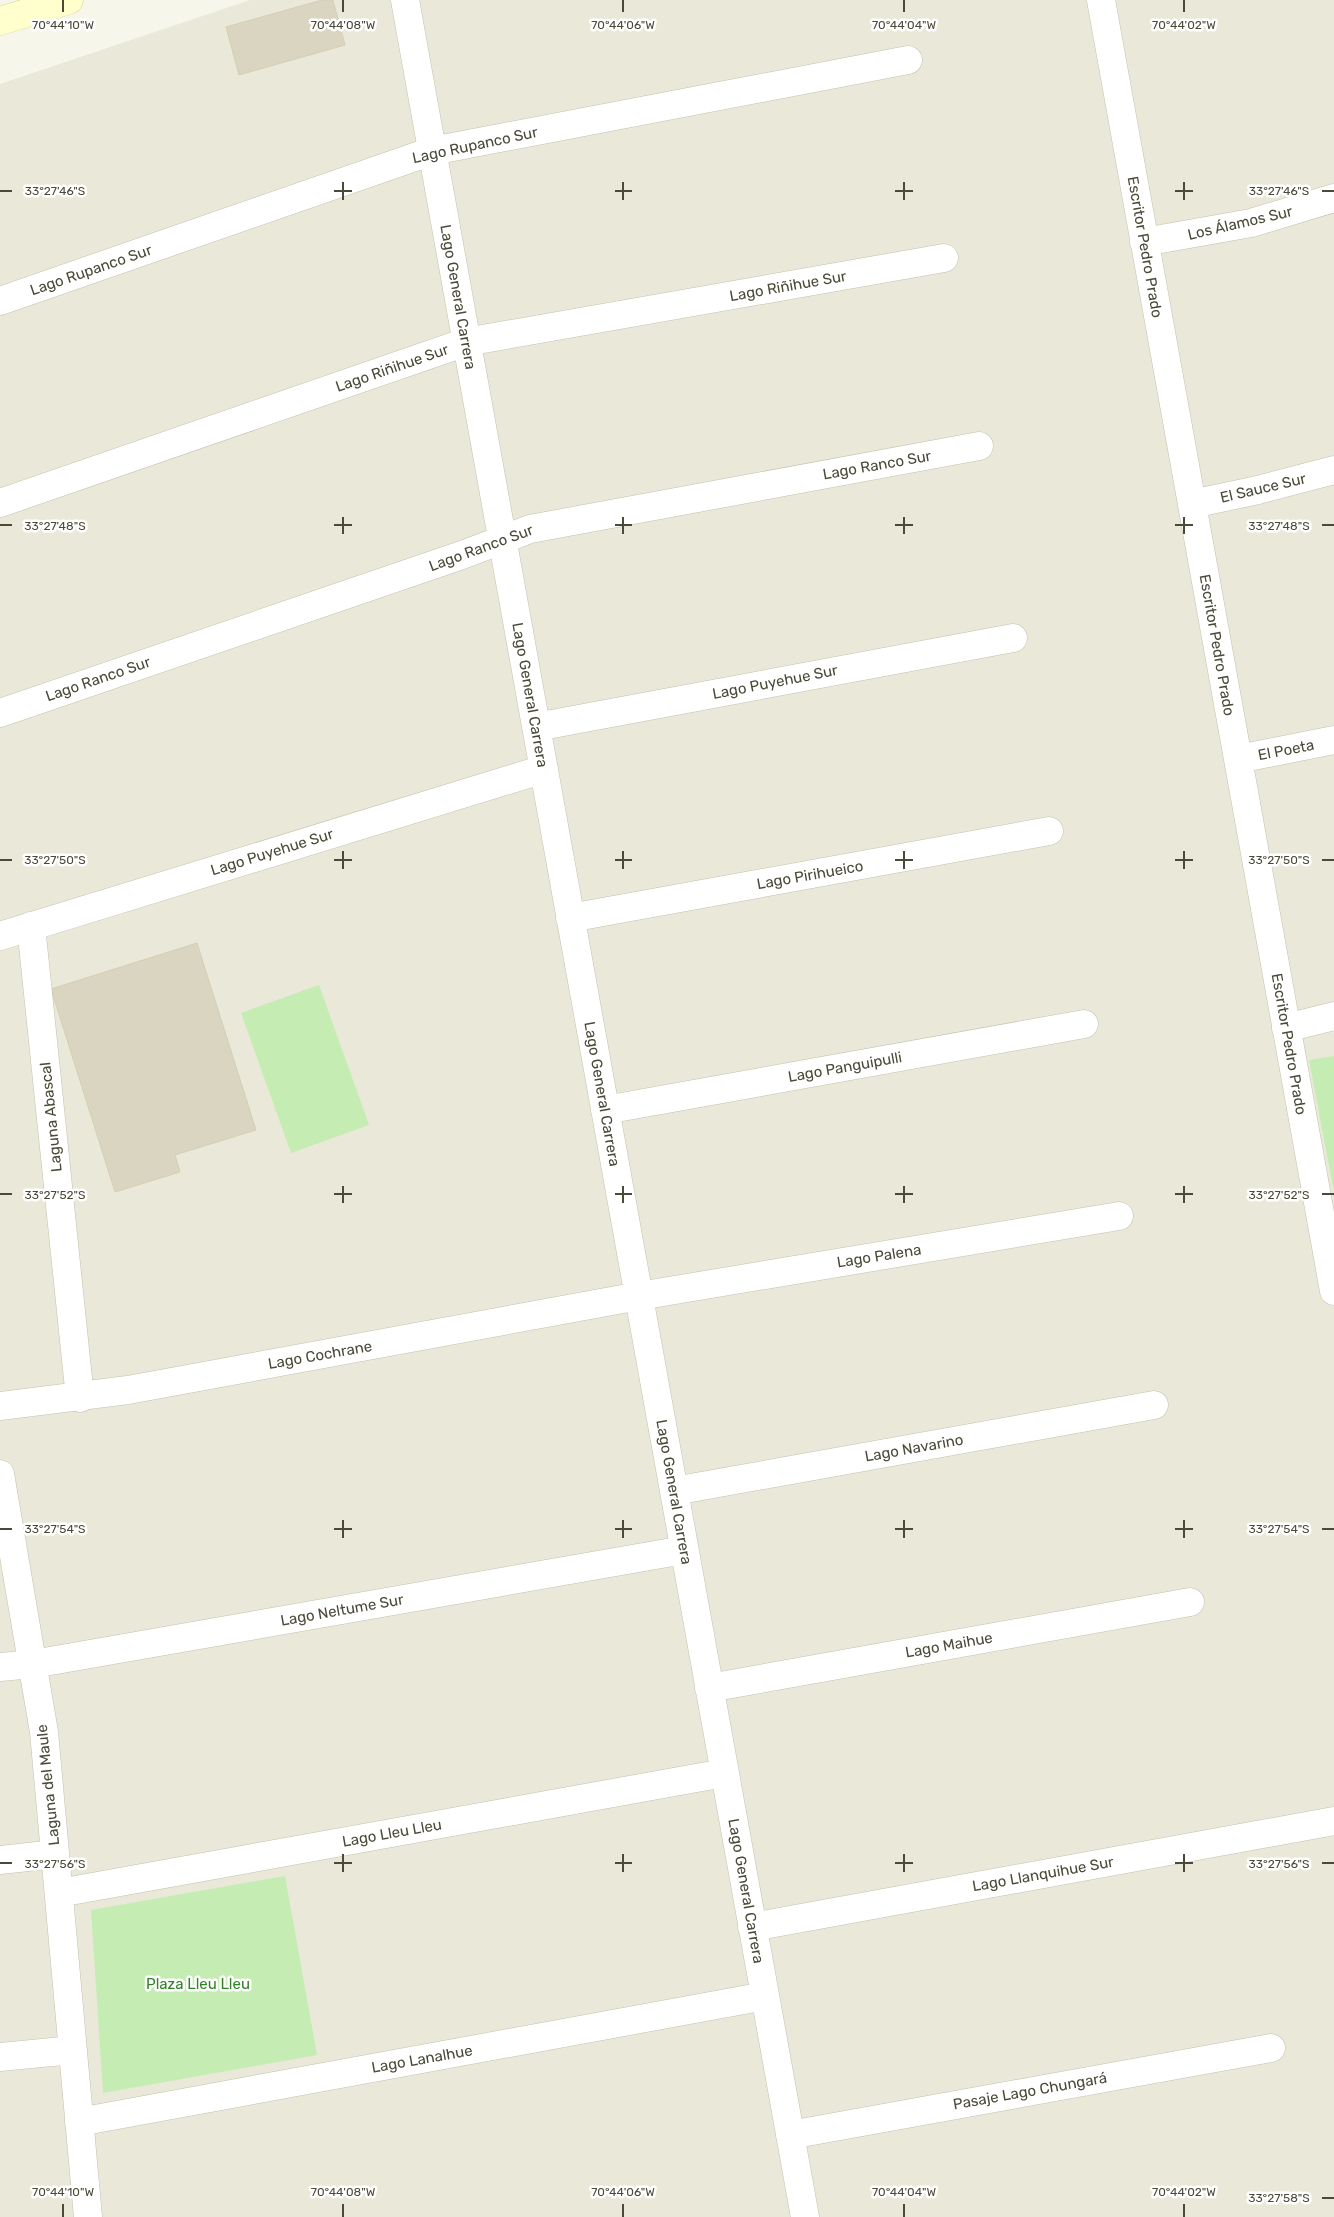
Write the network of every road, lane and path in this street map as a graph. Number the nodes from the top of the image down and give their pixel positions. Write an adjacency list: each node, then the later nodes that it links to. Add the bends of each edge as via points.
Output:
1 (69, 0): 4 (street)
2 (405, 0): 6 (street, Lago General Carrera)
3 (1101, 0): 8 (street, Escritor Pedro Prado)
4 (0, 21)
5 (908, 60): 6 (street, Lago Rupanco Sur)
6 (432, 151): 10 (street, Lago Rupanco Sur); 11 (street, Lago General Carrera)
7 (1334, 198): 8 (street, Los Álamos Sur, via 1251,223)
8 (1144, 242): 15 (street, Escritor Pedro Prado)
9 (944, 258): 11 (street, Lago Riñihue Sur)
10 (0, 301)
11 (466, 342): 14 (street, Lago Riñihue Sur); 16 (street, Lago General Carrera)
12 (979, 446): 16 (street, Lago Ranco Sur, via 530,529)
13 (1334, 470): 15 (street, El Sauce Sur)
14 (0, 503)
15 (1192, 504): 21 (street, Escritor Pedro Prado)
16 (502, 540): 18 (street, Lago Ranco Sur); 19 (street, Lago General Carrera)
17 (1014, 638): 19 (street, Lago Puyehue Sur)
18 (0, 713)
19 (536, 727): 22 (street, Lago General Carrera)
20 (1334, 740): 21 (street, El Poeta)
21 (1238, 759): 29 (street, Escritor Pedro Prado)
22 (544, 769): 24 (street, Lago General Carrera); 25 (street, Lago Puyehue Sur)
23 (1049, 831): 24 (street, Lago Pirihueico)
24 (570, 918): 30 (street, Lago General Carrera)
25 (31, 926): 26 (street, Lago Puyehue Sur); 34 (street, Laguna Abascal)
26 (0, 936)
27 (1334, 1016): 29 (street)
28 (1084, 1024): 30 (street, Lago Panguipulli)
29 (1286, 1028): 32 (street, Escritor Pedro Prado)
30 (605, 1110): 33 (street, Lago General Carrera)
31 (1120, 1216): 33 (street, Lago Palena)
32 (1334, 1291)
33 (638, 1296): 34 (street, Lago Cochrane); 38 (street, Lago General Carrera)
34 (80, 1398): 36 (street, Lago Cochrane)
35 (1154, 1405): 38 (street, Lago Navarino)
36 (0, 1406)
37 (0, 1474): 41 (street, Laguna del Maule)
38 (674, 1492): 39 (street, Lago General Carrera)
39 (684, 1550): 41 (street, Lago Neltume Sur); 43 (street, Lago General Carrera)
40 (1190, 1602): 43 (street, Lago Maihue)
41 (33, 1664): 42 (street, Lago Neltume Sur); 46 (street, Laguna del Maule, via 44,1732)
42 (0, 1667)
43 (709, 1688): 44 (street, Lago General Carrera)
44 (724, 1773): 48 (street, Lago Lleu Lleu); 49 (street, Lago General Carrera)
45 (1334, 1821): 49 (street, Lago Llanquihue Sur)
46 (55, 1854): 47 (street); 48 (street, Laguna del Maule)
47 (0, 1860)
48 (59, 1893): 52 (street, Laguna del Maule)
49 (752, 1927): 50 (street, Lago General Carrera)
50 (765, 1996): 54 (street, Lago Lanalhue); 55 (street, Lago General Carrera)
51 (1271, 2048): 55 (street, Pasaje Lago Chungará)
52 (73, 2050): 53 (street); 54 (street, Laguna del Maule)
53 (0, 2057)
54 (80, 2122): 56 (street, Laguna del Maule)
55 (790, 2135): 57 (street, Lago General Carrera)
56 (88, 2217)
57 (805, 2217)

